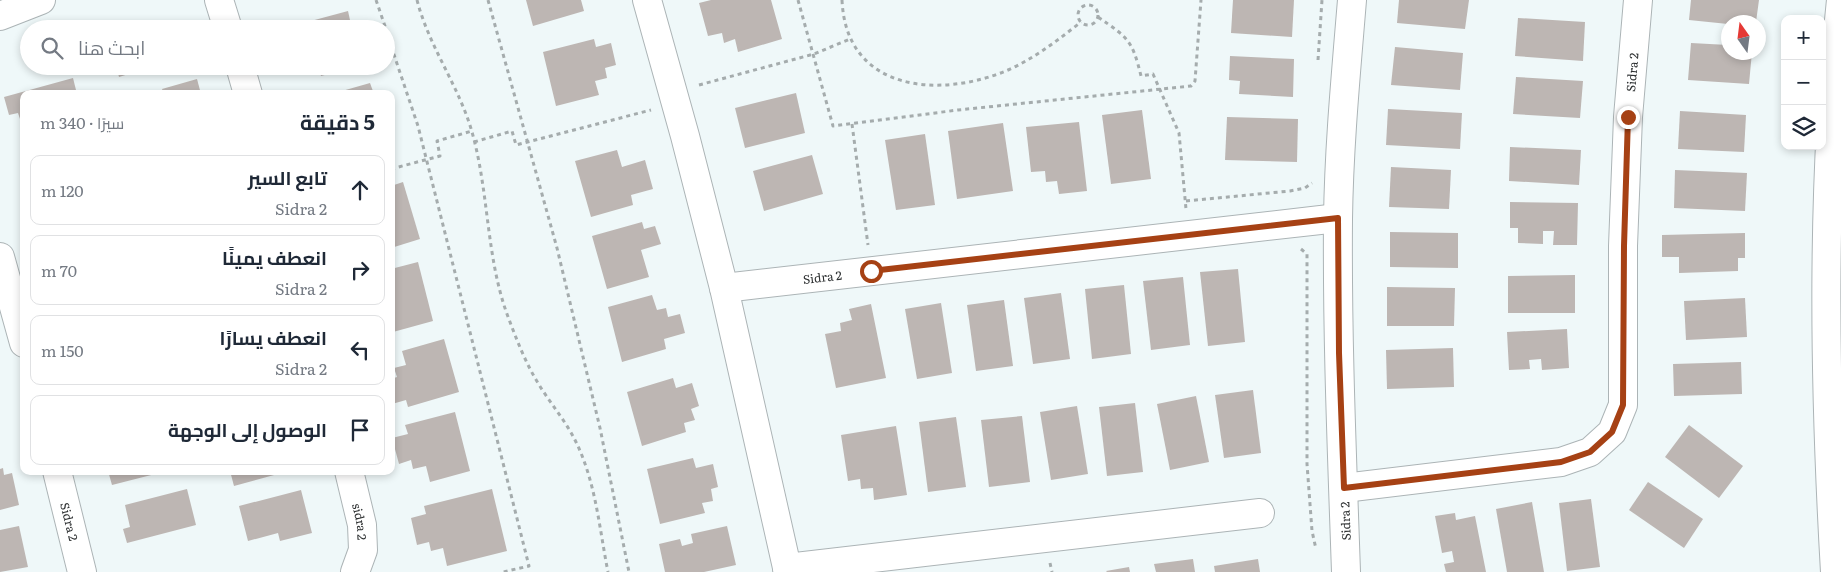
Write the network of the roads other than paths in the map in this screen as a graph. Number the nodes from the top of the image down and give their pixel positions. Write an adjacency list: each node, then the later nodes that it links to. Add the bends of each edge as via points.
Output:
1 (41, 0): 7 (street)
2 (218, 0): 8 (street)
3 (647, 0): 13 (street)
4 (1352, 0): 11 (street, Sidra 2)
5 (1638, 0): 17 (street, Sidra 2, via 1628,117 1623,405 1612,432 1590,452 1561,462)
6 (1841, 0): 23 (street, via 1826,210 1826,343)
7 (0, 16)
8 (225, 20)
9 (243, 75): 10 (street)
10 (247, 90)
11 (1338, 218): 13 (street, Sidra 2); 17 (street, Sidra 2)
12 (0, 258): 14 (street)
13 (724, 288): 20 (street)
14 (20, 329)
15 (58, 475): 21 (street, Sidra 2)
16 (350, 475): 22 (street, sidra 2, via 362,525 363,550)
17 (1344, 488): 19 (street, Sidra 2)
18 (1260, 514): 20 (street)
19 (1347, 566)
20 (787, 570)
21 (82, 572)
22 (355, 572)
23 (1835, 572)

